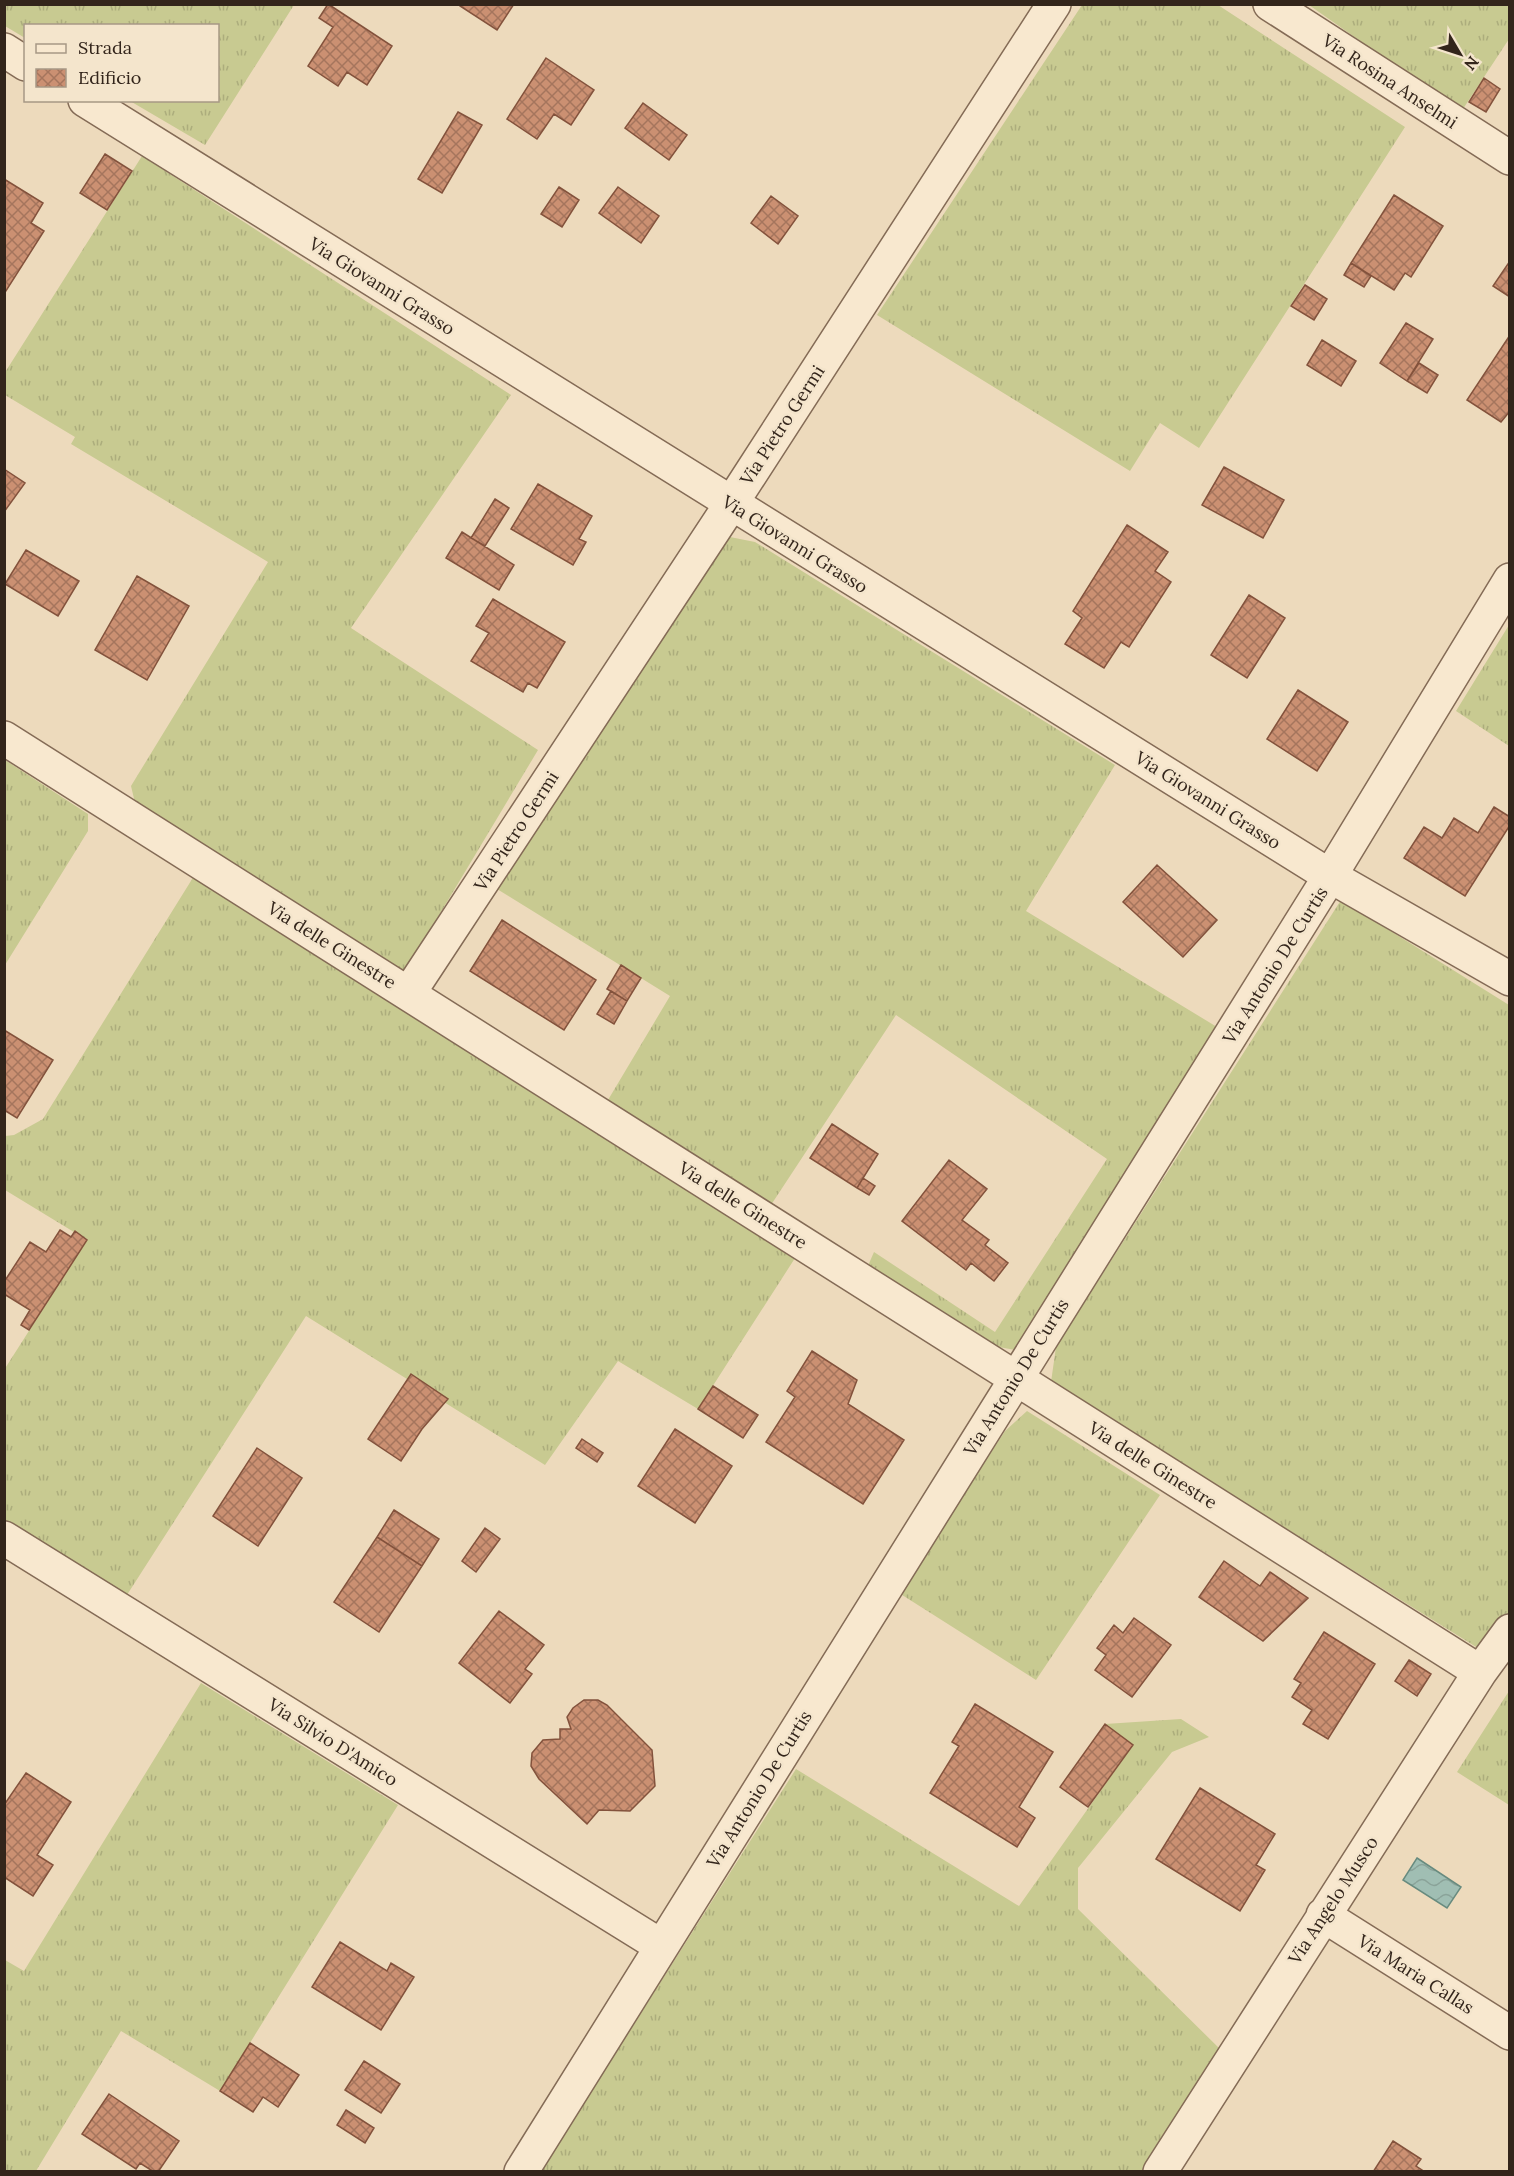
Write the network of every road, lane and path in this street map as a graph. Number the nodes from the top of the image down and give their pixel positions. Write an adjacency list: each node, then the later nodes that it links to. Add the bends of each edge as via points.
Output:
1 (1054, 4): 7 (street, Via Pietro Germi)
2 (1270, 4): 6 (street, Via Rosina Anselmi)
3 (4, 51): 4 (street)
4 (24, 63)
5 (88, 102): 7 (street, Via Giovanni Grasso)
6 (1509, 158)
7 (731, 504): 10 (street, Via Giovanni Grasso); 12 (street, Via Pietro Germi)
8 (1509, 580): 10 (street, Via Antonio De Curtis)
9 (4, 738): 12 (street, Via delle Ginestre)
10 (1330, 876): 11 (street, Via Giovanni Grasso); 13 (street, Via Antonio De Curtis)
11 (1509, 979)
12 (409, 993): 13 (street, Via delle Ginestre)
13 (1016, 1377): 16 (street, Via delle Ginestre); 18 (street, Via Antonio De Curtis)
14 (4, 1538): 18 (street, Via Silvio D'Amico)
15 (1509, 1631): 16 (street, Via Angelo Musco)
16 (1480, 1672): 17 (street, Via Angelo Musco)
17 (1323, 1915): 19 (street, Via Maria Callas); 21 (street, Via Angelo Musco)
18 (661, 1946): 20 (street, Via Antonio De Curtis)
19 (1509, 2033)
20 (520, 2172)
21 (1160, 2172)

